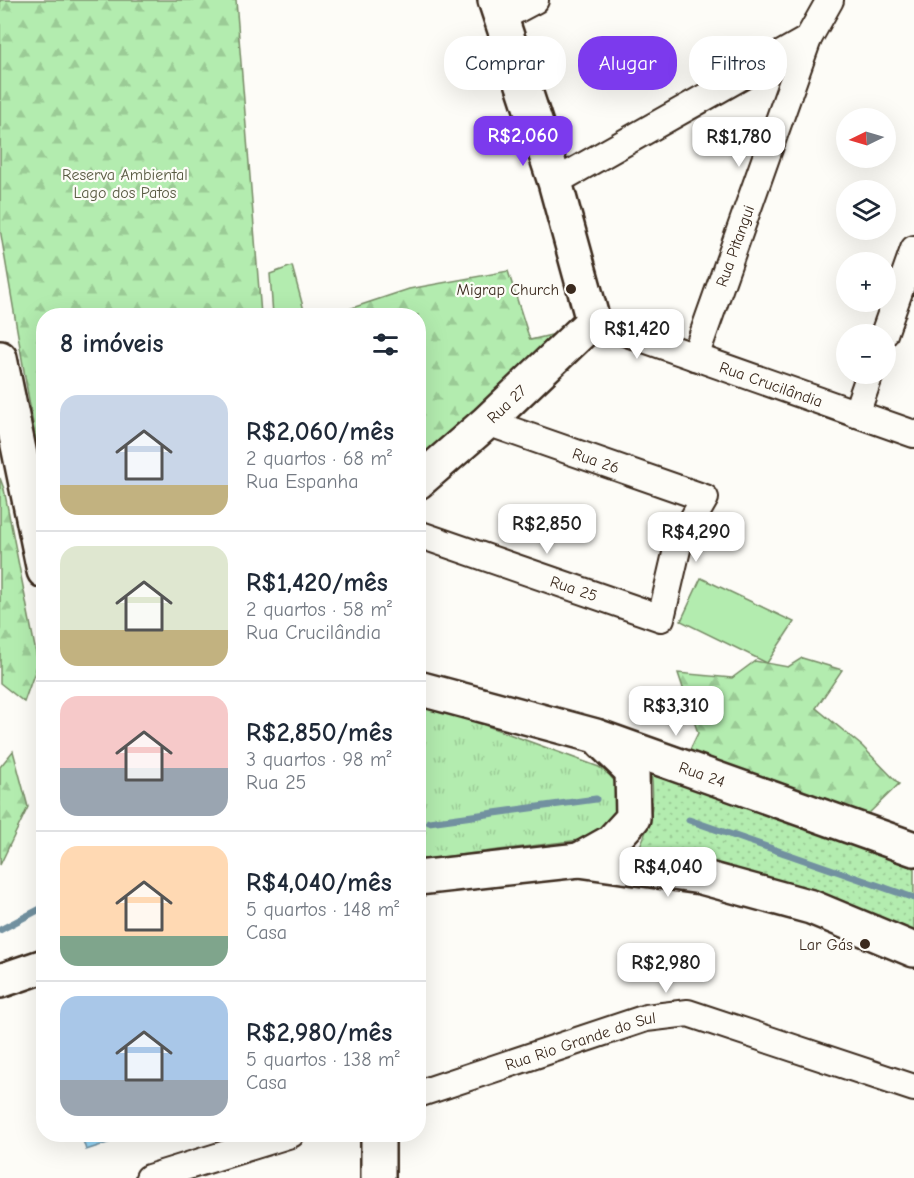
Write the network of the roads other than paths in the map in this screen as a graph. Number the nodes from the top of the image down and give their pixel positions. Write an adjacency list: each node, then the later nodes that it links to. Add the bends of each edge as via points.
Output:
1 (535, 0): 3 (street)
2 (830, 0): 4 (street, Rua Pitangui)
3 (498, 9): 5 (street)
4 (808, 39): 5 (street); 9 (street, Rua Pitangui)
5 (555, 182): 7 (street)
6 (914, 249): 8 (street)
7 (593, 321): 9 (street, Rua Crucilândia); 13 (street, Rua 27)
8 (888, 324)
9 (695, 357): 12 (street, Rua Crucilândia)
10 (0, 358): 16 (street)
11 (866, 384): 12 (street)
12 (856, 414): 14 (street, Rua Crucilândia)
13 (486, 422): 15 (street, Rua 27); 18 (street, Rua 26, via 705,498 678,545)
14 (914, 434)
15 (426, 475)
16 (36, 532)
17 (426, 537): 18 (street, Rua 25)
18 (661, 618)
19 (426, 690): 20 (street, Rua 24)
20 (596, 736): 21 (street, Rua 24); 22 (street, via 632,771 633,818 611,843)
21 (914, 849)
22 (579, 860): 23 (street); 24 (street, via 701,877 811,908)
23 (426, 877)
24 (914, 950)
25 (36, 969): 26 (street)
26 (0, 981)
27 (914, 1088): 28 (street, Rua Rio Grande do Sul, via 688,1013 646,1018)
28 (426, 1091)
29 (265, 1142): 31 (street)
30 (378, 1142): 32 (street)
31 (149, 1178)
32 (378, 1178)

